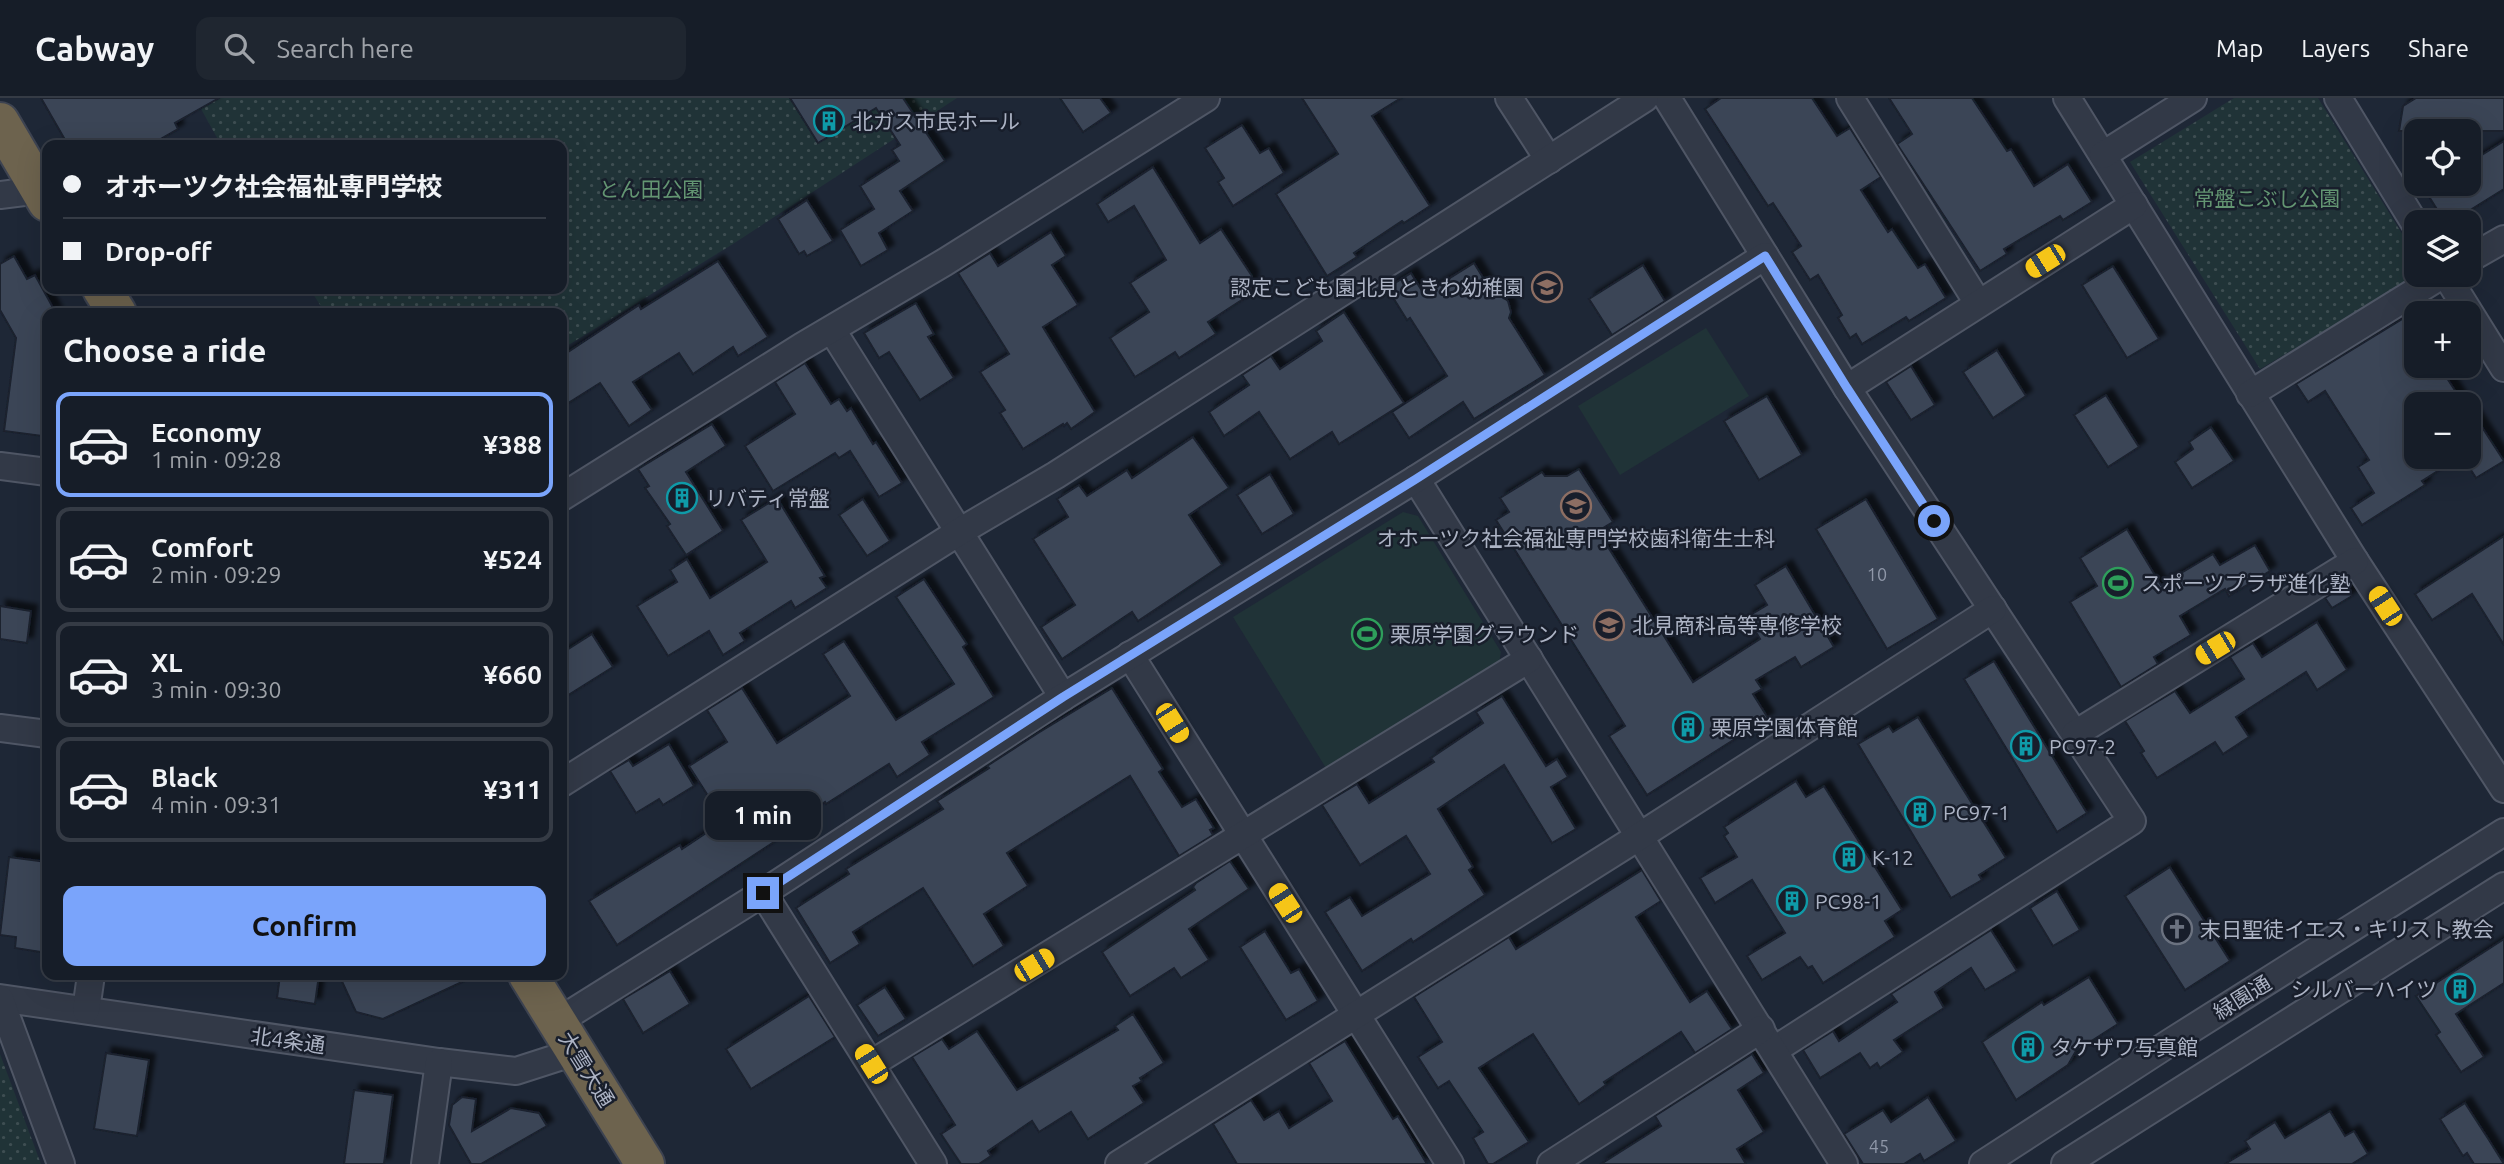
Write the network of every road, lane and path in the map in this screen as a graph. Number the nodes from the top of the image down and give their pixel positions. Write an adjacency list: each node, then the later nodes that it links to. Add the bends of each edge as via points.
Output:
1 (1206, 98): 23 (street)
2 (1509, 98): 11 (street)
3 (1645, 98): 11 (street)
4 (1667, 98): 19 (street)
5 (1850, 98): 22 (street)
6 (2067, 98): 10 (street)
7 (2193, 98): 10 (street)
8 (2338, 98): 16 (street)
9 (0, 122): 12 (highway)
10 (2103, 155): 15 (street)
11 (1549, 160): 31 (street, via 1056,475)
12 (42, 193)
13 (0, 195): 14 (street)
14 (42, 196)
15 (2134, 205): 22 (street); 26 (street)
16 (2407, 210)
17 (2504, 239): 18 (street)
18 (2481, 252)
19 (1765, 256): 25 (street); 29 (street, 北4条通)
20 (2424, 287): 26 (street)
21 (2452, 287): 24 (street)
22 (1978, 303): 25 (street)
23 (832, 330): 30 (street); 31 (street)
24 (2504, 368)
25 (1847, 388): 33 (street)
26 (2250, 394): 32 (street)
27 (0, 466): 28 (street)
28 (42, 471)
29 (1416, 479): 34 (street, 北4条通); 35 (street)
30 (567, 493)
31 (959, 532): 36 (street); 40 (street)
32 (2356, 561): 39 (street); 41 (street)
33 (1993, 609): 39 (street); 44 (street)
34 (1130, 655): 36 (street, 北4条通); 43 (street)
35 (1529, 659): 43 (street); 44 (street)
36 (1063, 697): 46 (street, 北4条通)
37 (0, 728): 38 (street)
38 (42, 733)
39 (2075, 734): 53 (street, via 2132,821)
40 (567, 780)
41 (2504, 789)
42 (2504, 832): 64 (street, 緑園通)
43 (1242, 836): 51 (street); 55 (street)
44 (1640, 836): 51 (street); 53 (street)
45 (2504, 886): 65 (street)
46 (763, 893): 52 (street, 北4条通); 55 (street)
47 (90, 980): 50 (street)
48 (531, 980): 52 (highway, 大雪大通)
49 (0, 998): 50 (street, 北4条通); 56 (street)
50 (86, 1010): 54 (street, 北4条通)
51 (1357, 1014): 60 (street); 61 (street)
52 (566, 1037): 54 (street, 北4条通, via 516,1070); 58 (highway, 大雪大通)
53 (1768, 1040): 62 (street); 63 (street)
54 (439, 1062): 57 (street)
55 (871, 1064): 59 (street)
56 (61, 1164)
57 (425, 1164)
58 (645, 1164)
59 (933, 1164)
60 (1119, 1164)
61 (1450, 1164)
62 (1551, 1164)
63 (1844, 1164)
64 (1983, 1164)
65 (2065, 1164)

